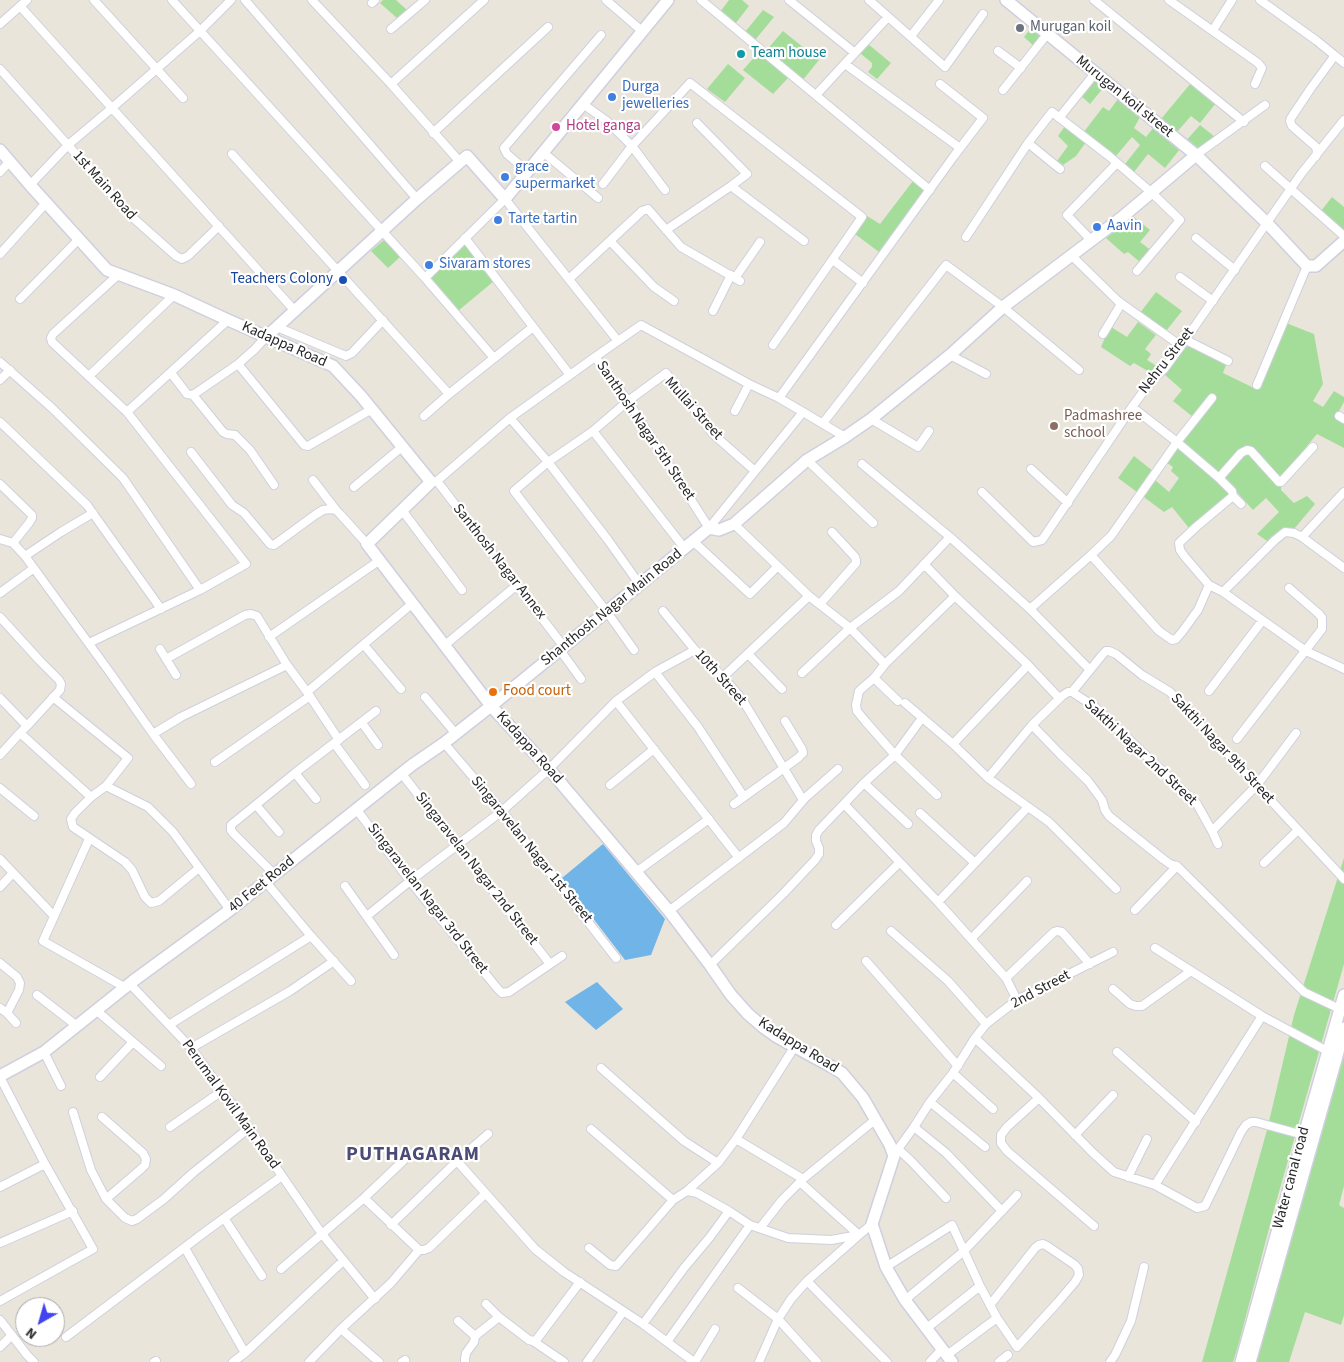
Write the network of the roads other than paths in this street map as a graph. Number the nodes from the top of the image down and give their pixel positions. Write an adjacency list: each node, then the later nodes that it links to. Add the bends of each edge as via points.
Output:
1 (27, 0): 20 (street)
2 (94, 0): 39 (street)
3 (172, 0): 26 (street)
4 (231, 0): 26 (street)
5 (245, 0): 79 (street)
6 (312, 0): 41 (street)
7 (425, 0): 25 (street)
8 (484, 0): 41 (street)
9 (606, 0): 28 (street)
10 (668, 0): 28 (main road)
11 (701, 0): 45 (street)
12 (789, 0): 33 (street)
13 (869, 0): 22 (street)
14 (939, 0): 31 (street)
15 (1094, 0): 52 (street)
16 (1169, 0): 27 (street)
17 (1232, 0): 27 (street)
18 (1260, 0): 34 (street)
19 (1010, 1): 29 (main road, Murugan koil street)
20 (20, 6): 23 (street); 49 (street)
21 (984, 14): 31 (street, via 944,67)
22 (888, 17): 31 (street); 33 (street)
23 (0, 24)
24 (548, 27): 54 (street)
25 (391, 29)
26 (200, 30): 39 (street); 85 (street)
27 (1213, 30): 43 (street, via 1262,68)
28 (642, 31): 47 (main road)
29 (1048, 34): 37 (street); 40 (main road, Murugan koil street)
30 (602, 35): 70 (street, via 504,148)
31 (911, 36)
32 (998, 50): 37 (street)
33 (855, 53): 36 (street)
34 (1333, 54): 35 (street); 63 (street, via 1291,118 1292,126 1316,147)
35 (1344, 62)
36 (845, 64): 45 (street); 58 (street)
37 (1021, 68): 44 (street)
38 (0, 69): 56 (street, 1st Main Road)
39 (156, 69): 46 (street); 49 (street)
40 (1095, 72): 50 (street); 62 (main road, Murugan koil street)
41 (391, 84): 54 (street)
42 (940, 84): 58 (street, via 983,118)
43 (1255, 84)
44 (1003, 90)
45 (816, 95): 75 (street)
46 (183, 98)
47 (583, 104): 57 (street, via 608,122); 60 (main road)
48 (1265, 105): 52 (street)
49 (112, 108): 56 (street); 83 (street)
50 (1059, 118): 55 (street, via 1052,112); 66 (street)
51 (1344, 120): 63 (street, Nehru Street)
52 (1244, 122): 62 (street)
53 (697, 123): 73 (street, via 747,174)
54 (433, 133): 65 (street)
55 (1028, 143): 68 (street); 87 (street)
56 (68, 145): 72 (street); 83 (street, 1st Main Road, via 131,216 176,256 182,259 188,256)
57 (632, 146): 71 (street); 74 (street); 98 (street, via 690,82 862,217)
58 (960, 148): 75 (street)
59 (0, 150): 64 (main road, Kadappa Road)
60 (544, 153): 70 (main road); 78 (street)
61 (232, 154): 102 (street)
62 (1196, 155): 77 (main road); 82 (main road, Murugan koil street)
63 (1316, 156): 76 (street, Nehru Street)
64 (10, 161): 69 (street); 72 (main road, Kadappa Road)
65 (460, 162): 79 (main road); 80 (main road, via 467,156)
66 (1117, 163): 77 (street); 91 (street, via 1068,215)
67 (1265, 166): 76 (street)
68 (1060, 169)
69 (0, 172)
70 (528, 172): 80 (main road)
71 (603, 184)
72 (30, 185): 81 (main road, Kadappa Road)
73 (731, 186): 84 (street); 93 (street)
74 (665, 190)
75 (930, 190): 108 (street)
76 (1290, 190): 82 (street, Nehru Street); 86 (street)
77 (1152, 193): 91 (main road); 101 (street, via 1180,220)
78 (598, 198)
79 (417, 199): 85 (main road)
80 (505, 199): 88 (street); 107 (street, Santhosh Nagar 5th Street)
81 (46, 203): 90 (main road, Kadappa Road); 96 (street)
82 (1267, 223): 99 (main road, Murugan koil street); 100 (street, Nehru Street)
83 (219, 226): 115 (street)
84 (666, 230): 92 (street, via 648,209); 106 (street, via 681,247)
85 (382, 232): 102 (main road); 105 (street)
86 (1344, 236)
87 (966, 237)
88 (465, 238): 105 (street); 120 (street)
89 (1196, 238): 100 (street)
90 (79, 239): 103 (main road, Kadappa Road, via 107,270); 110 (street)
91 (1091, 240): 97 (main road)
92 (610, 241): 107 (street); 111 (street, via 654,287)
93 (804, 241)
94 (1344, 241): 99 (main road, via 1316,266)
95 (760, 242): 106 (street)
96 (0, 254)
97 (1071, 255): 113 (street); 114 (main road)
98 (832, 260): 108 (street); 125 (street)
99 (1307, 266): 140 (street)
100 (1235, 270): 112 (street, Nehru Street)
101 (1137, 271)
102 (338, 272): 115 (main road); 118 (street)
103 (119, 274): 109 (main road, Kadappa Road); 137 (street, via 51,338)
104 (1180, 277): 112 (street)
105 (425, 278): 128 (street)
106 (736, 278): 116 (street)
107 (568, 279): 123 (street, Santhosh Nagar 5th Street)
108 (863, 283): 143 (street)
109 (174, 295): 117 (main road, Kadappa Road); 137 (street)
110 (20, 299)
111 (674, 301)
112 (1213, 301): 124 (street, Nehru Street)
113 (1121, 304): 121 (street); 124 (street)
114 (1003, 307): 126 (main road); 133 (street); 155 (street, via 946,265)
115 (295, 311): 119 (main road)
116 (713, 311)
117 (228, 320): 122 (main road, Kadappa Road); 134 (street)
118 (383, 320): 119 (street, via 346,356); 141 (street)
119 (277, 327): 122 (main road)
120 (533, 327): 128 (street); 136 (street)
121 (1103, 334)
122 (266, 336): 131 (street); 147 (main road, Kadappa Road, via 333,366)
123 (618, 341): 127 (street, Santhosh Nagar 5th Street); 139 (street, via 641,325)
124 (1184, 343): 129 (street); 146 (street, Nehru Street)
125 (773, 345)
126 (950, 355): 135 (street); 153 (main road)
127 (595, 357): 136 (street); 145 (street, Santhosh Nagar 5th Street)
128 (494, 358): 141 (street)
129 (1228, 361)
130 (0, 362): 132 (street)
131 (238, 364): 142 (street); 147 (street, via 304,445 308,446)
132 (10, 370): 138 (street); 203 (street, via 123,478)
133 (1079, 370)
134 (171, 373): 142 (street, via 186,394); 149 (street)
135 (986, 374)
136 (570, 375): 152 (street)
137 (89, 376): 149 (street)
138 (0, 380)
139 (749, 384): 143 (street); 148 (street)
140 (1257, 385)
141 (449, 394): 151 (street)
142 (193, 396): 172 (street, via 223,432 236,435 250,450)
143 (779, 398): 150 (street)
144 (1212, 398): 159 (street)
145 (628, 401): 156 (street); 167 (street, Mullai Street, via 666,373 713,434); 184 (street, Santhosh Nagar 5th Street)
146 (1132, 407): 159 (street); 177 (street, Nehru Street)
147 (372, 408): 160 (main road, Kadappa Road)
148 (734, 411)
149 (127, 412): 203 (street, via 246,564)
150 (803, 412): 155 (street); 167 (street)
151 (424, 416)
152 (510, 418): 164 (street); 170 (street)
153 (871, 419): 157 (street, via 918,447); 158 (main road)
154 (0, 422): 181 (street)
155 (823, 423): 158 (street)
156 (593, 431): 164 (street); 191 (street)
157 (929, 431)
158 (845, 437): 163 (main road)
159 (1177, 442): 168 (street); 192 (street, via 1111,536)
160 (403, 446): 170 (main road, Kadappa Road); 173 (street)
161 (1313, 447): 168 (street, via 1281,482 1247,450)
162 (191, 452): 179 (street, via 232,505 244,513 272,545 323,510)
163 (812, 457): 182 (street); 183 (main road)
164 (548, 462): 200 (street); 213 (street, via 514,491)
165 (862, 464): 186 (street)
166 (1031, 469): 177 (street)
167 (755, 471): 184 (street)
168 (1219, 478): 176 (street)
169 (313, 480): 179 (street)
170 (434, 482): 180 (main road); 199 (street, Santhosh Nagar Annex)
171 (0, 484): 189 (street, via 32,515)
172 (274, 486)
173 (354, 488)
174 (982, 492): 177 (street, Nehru Street, via 1033,542 1042,540)
175 (1344, 492): 187 (street)
176 (1233, 496): 178 (street); 201 (street, via 1179,543 1185,558)
177 (1068, 502)
178 (1241, 504)
179 (336, 510): 190 (street)
180 (402, 510): 190 (main road); 204 (street)
181 (93, 513): 193 (street); 212 (street)
182 (873, 523)
183 (734, 524): 184 (main road, via 719,530); 196 (street)
184 (709, 528): 191 (main road, Shanthosh Nagar Main Road)
185 (832, 532): 210 (street, via 855,556 856,563)
186 (950, 537): 195 (street); 211 (street)
187 (1302, 537): 198 (street); 205 (street, via 1285,532)
188 (0, 539): 189 (street)
189 (12, 543): 193 (street)
190 (367, 544): 194 (main road, Kadappa Road)
191 (690, 545): 196 (street, via 750,594); 200 (main road, Shanthosh Nagar Main Road)
192 (1092, 555): 201 (street, via 1159,631 1172,640 1198,610); 211 (street)
193 (25, 556): 197 (street)
194 (380, 560): 209 (main road, Kadappa Road); 218 (street)
195 (924, 564): 208 (street); 217 (street, via 891,598)
196 (778, 566): 207 (street)
197 (34, 568): 206 (street); 219 (street)
198 (1344, 568)
199 (517, 585): 221 (street); 222 (street, Santhosh Nagar Annex)
200 (640, 585): 213 (main road, Shanthosh Nagar Main Road)
201 (1209, 585): 205 (street)
202 (1288, 588): 226 (street, via 1322,618 1322,630)
203 (200, 590): 212 (street)
204 (462, 590)
205 (1223, 592): 216 (street)
206 (0, 593)
207 (808, 596): 210 (street); 227 (street)
208 (955, 596): 229 (street); 231 (street)
209 (414, 604): 220 (street); 221 (main road, Kadappa Road)
210 (820, 604): 217 (street)
211 (1030, 608): 232 (street)
212 (161, 609): 219 (street)
213 (607, 612): 222 (main road, Shanthosh Nagar Main Road); 224 (street)
214 (663, 612): 225 (street, 10th Street)
215 (0, 617): 247 (street, via 59,680 60,690)
216 (1262, 621): 226 (street); 242 (street)
217 (850, 628): 229 (street); 235 (street)
218 (269, 637): 228 (street, via 257,616 245,615); 230 (street)
219 (89, 643): 259 (street)
220 (364, 645): 240 (street); 244 (street)
221 (445, 646): 250 (main road, Kadappa Road)
222 (562, 648): 239 (street, Santhosh Nagar Annex); 250 (main road, Shanthosh Nagar Main Road)
223 (160, 649): 228 (street)
224 (634, 650)
225 (695, 650): 234 (street); 237 (street, 10th Street)
226 (1306, 651): 233 (street); 261 (street)
227 (748, 654): 237 (street); 241 (street)
228 (166, 659): 236 (street)
229 (886, 664): 238 (street)
230 (287, 665): 244 (street); 259 (street)
231 (1028, 666): 248 (street); 264 (street)
232 (1089, 669): 243 (street, Sakthi Nagar 9th Street); 280 (street, Sakthi Nagar 9th Street, via 1106,651 1116,654 1170,692)
233 (1344, 669)
234 (655, 672): 249 (street); 284 (street, via 698,727)
235 (802, 672)
236 (176, 676)
237 (722, 677): 270 (street, 10th Street, via 742,699)
238 (874, 678): 252 (street); 268 (street, via 859,691 857,711)
239 (581, 679)
240 (401, 689)
241 (782, 689)
242 (1209, 691)
243 (1072, 692): 248 (street, Sakthi Nagar 9th Street); 299 (street, Sakthi Nagar 2nd Street, via 1095,708 1197,804)
244 (308, 694): 262 (street); 269 (street)
245 (425, 697): 260 (street)
246 (0, 698): 256 (street)
247 (53, 698): 256 (street); 281 (street, via 128,758)
248 (1059, 698): 255 (street, Sakthi Nagar 9th Street)
249 (616, 701): 266 (street); 271 (street)
250 (491, 706): 260 (main road, 40 Feet Road); 271 (main road, Kadappa Road)
251 (376, 711): 254 (street)
252 (922, 718): 264 (street); 268 (street)
253 (785, 721): 270 (street, via 803,753)
254 (362, 723): 262 (street); 265 (street)
255 (1032, 724): 275 (street, Sakthi Nagar 9th Street); 309 (street, via 1088,781 1109,816 1163,860)
256 (28, 726): 257 (street)
257 (20, 733): 267 (street); 285 (street)
258 (1296, 733): 280 (street)
259 (153, 734): 277 (street)
260 (456, 734): 263 (main road, 40 Feet Road)
261 (1237, 739)
262 (336, 742): 273 (street); 278 (street)
263 (444, 743): 274 (main road, 40 Feet Road); 293 (street, Singaravelan Nagar 1st Street)
264 (953, 744): 275 (street)
265 (378, 745)
266 (654, 749): 279 (street); 296 (street)
267 (0, 755)
268 (895, 755): 276 (street); 283 (street)
269 (215, 762)
270 (784, 768): 284 (street); 287 (street, 10th Street)
271 (550, 769): 293 (street); 311 (main road, Kadappa Road)
272 (838, 769): 287 (street)
273 (295, 773): 286 (street); 290 (street)
274 (402, 774): 292 (main road, 40 Feet Road); 303 (street, Singaravelan Nagar 2nd Street)
275 (988, 778): 291 (street)
276 (864, 783): 289 (street); 297 (street)
277 (191, 784)
278 (365, 785)
279 (610, 785)
280 (1257, 785): 298 (street, Sakthi Nagar 9th Street); 299 (street)
281 (106, 786): 285 (street); 310 (street, via 148,807 173,832)
282 (0, 788): 295 (street)
283 (937, 795)
284 (744, 797): 288 (street)
285 (91, 798): 301 (street, via 71,819 73,827)
286 (316, 799)
287 (803, 800): 304 (street, via 784,823)
288 (734, 804)
289 (844, 804): 306 (street); 339 (street, via 819,830 816,842 819,854 815,860)
290 (256, 805): 300 (street); 313 (street, via 230,827)
291 (1028, 807): 307 (street); 319 (street, via 1049,822)
292 (357, 810): 313 (main road, 40 Feet Road); 315 (street, Singaravelan Nagar 3rd Street)
293 (502, 811): 303 (street); 334 (street, Singaravelan Nagar 1st Street)
294 (920, 813): 307 (street)
295 (34, 816)
296 (709, 819): 304 (street); 311 (street)
297 (908, 824)
298 (1298, 830): 308 (street); 314 (street, Sakthi Nagar 9th Street)
299 (1212, 831): 302 (street, Sakthi Nagar 2nd Street)
300 (279, 832)
301 (89, 839): 310 (street, via 125,862 151,903 159,901); 324 (street)
302 (1218, 844)
303 (458, 845): 315 (street); 338 (street, Singaravelan Nagar 2nd Street)
304 (739, 858): 323 (street)
305 (0, 859): 312 (street)
306 (899, 863): 320 (street); 326 (street)
307 (975, 863): 320 (street)
308 (1264, 863)
309 (1177, 866): 322 (street); 350 (street, via 1304,992)
310 (199, 868): 321 (street)
311 (636, 872): 323 (main road, Kadappa Road)
312 (13, 874): 318 (street); 324 (street)
313 (270, 878): 321 (main road, 40 Feet Road); 328 (street)
314 (1344, 880)
315 (410, 881): 325 (street); 338 (street, Singaravelan Nagar 3rd Street, via 502,992 509,992)
316 (1027, 881): 329 (street)
317 (346, 886): 325 (street)
318 (0, 887)
319 (1116, 889)
320 (938, 902): 329 (street)
321 (230, 910): 344 (main road, 40 Feet Road)
322 (1135, 910)
323 (668, 911): 339 (main road, Kadappa Road)
324 (54, 916): 344 (street, Perumal Kovil Main Road, via 43,941)
325 (367, 916): 332 (street)
326 (836, 925)
327 (891, 931): 355 (street, via 948,981)
328 (311, 936): 335 (street); 357 (street)
329 (971, 939): 342 (street)
330 (1155, 948): 341 (street)
331 (1113, 952): 340 (street, 2nd Street)
332 (394, 955)
333 (562, 956): 338 (street)
334 (616, 958)
335 (334, 961): 343 (street); 362 (street, via 290,991)
336 (866, 962): 367 (street)
337 (0, 963): 352 (street, via 20,983)
338 (550, 964)
339 (710, 964): 361 (main road, Kadappa Road, via 748,1014 777,1037)
340 (1090, 964): 342 (street, via 1062,932 1057,931); 348 (street, 2nd Street)
341 (1191, 971): 345 (street, via 1142,1006 1130,1004); 353 (street)
342 (1006, 978): 348 (street)
343 (351, 981)
344 (128, 986): 351 (main road, 40 Feet Road); 357 (street, Perumal Kovil Main Road)
345 (1113, 989)
346 (37, 995): 356 (street)
347 (1344, 995): 350 (main road)
348 (1017, 1000): 355 (street, 2nd Street)
349 (0, 1008): 352 (street)
350 (1342, 1010): 365 (main road)
351 (97, 1011): 356 (main road, 40 Feet Road); 360 (street)
352 (7, 1013): 354 (street)
353 (1262, 1016): 365 (street); 381 (street)
354 (16, 1023)
355 (986, 1024): 359 (street, 2nd Street)
356 (78, 1026): 363 (main road, 40 Feet Road)
357 (169, 1026): 362 (street, Perumal Kovil Main Road)
358 (1344, 1028): 365 (main road, Water canal road)
359 (975, 1038): 367 (street, 2nd Street); 375 (street)
360 (133, 1042): 366 (street); 371 (street)
361 (795, 1046): 380 (main road, Kadappa Road, via 842,1073); 389 (street)
362 (191, 1048): 373 (street, Perumal Kovil Main Road)
363 (44, 1052): 370 (main road, 40 Feet Road); 372 (street)
364 (1117, 1052): 381 (street)
365 (1333, 1054): 388 (main road, Water canal road)
366 (161, 1066)
367 (958, 1066): 369 (street, 2nd Street)
368 (601, 1068): 395 (street, via 684,1140)
369 (953, 1073): 376 (street, 2nd Street); 377 (street)
370 (0, 1077): 396 (street)
371 (100, 1077)
372 (61, 1086)
373 (222, 1091): 382 (street); 384 (street, Perumal Kovil Main Road)
374 (1112, 1095): 387 (street)
375 (1039, 1098): 387 (street); 416 (street, via 1007,1127 1001,1135 1001,1143)
376 (930, 1102): 383 (street, 2nd Street); 391 (street)
377 (993, 1108)
378 (73, 1112): 407 (street, via 91,1170)
379 (102, 1117): 407 (street, via 146,1159 141,1169)
380 (876, 1119): 392 (main road, Kadappa Road); 399 (street)
381 (1196, 1122): 400 (street)
382 (170, 1126)
383 (914, 1127): 392 (street, 2nd Street); 410 (street, via 946,1153)
384 (250, 1128): 397 (street, Perumal Kovil Main Road); 407 (street, via 137,1219 125,1218)
385 (591, 1129): 408 (street)
386 (488, 1134): 394 (street)
387 (1075, 1135): 398 (street, via 1114,1172)
388 (1309, 1137): 400 (street, via 1256,1122 1246,1125 1205,1206 1196,1208); 472 (main road, Water canal road); 473 (main road, Water canal road)
389 (736, 1139): 395 (street); 399 (street)
390 (1147, 1140): 398 (street)
391 (985, 1147)
392 (896, 1153): 406 (street, via 911,1161); 413 (main road)
393 (403, 1161): 405 (street)
394 (457, 1161): 403 (street); 414 (street)
395 (718, 1163): 402 (street)
396 (45, 1164): 401 (street); 411 (street)
397 (282, 1176): 412 (street); 418 (street, Perumal Kovil Main Road)
398 (1128, 1177): 400 (street)
399 (802, 1181): 417 (street); 419 (street)
400 (1155, 1185)
401 (0, 1187)
402 (687, 1191): 408 (street); 409 (street)
403 (485, 1194): 423 (street, via 429,1248); 431 (street, via 535,1249)
404 (1016, 1195): 410 (street)
405 (364, 1198): 414 (street); 418 (street)
406 (946, 1198)
407 (106, 1199)
408 (673, 1200): 422 (street, via 616,1266)
409 (729, 1211): 415 (street); 445 (street)
410 (1002, 1211): 424 (street)
411 (73, 1212): 420 (street); 436 (street, via 93,1249)
412 (224, 1218): 421 (street); 429 (street)
413 (872, 1224): 419 (street); 426 (main road)
414 (391, 1225): 423 (street)
415 (750, 1225): 417 (street); 453 (street)
416 (1094, 1226)
417 (760, 1228): 419 (street, via 788,1238 830,1240)
418 (322, 1234): 425 (street, Perumal Kovil Main Road); 428 (street)
419 (859, 1235): 430 (street)
420 (0, 1243)
421 (185, 1248): 451 (street); 455 (street)
422 (589, 1248)
423 (419, 1250): 434 (street)
424 (964, 1251): 426 (street, via 952,1225); 432 (street); 435 (street)
425 (343, 1261): 434 (street, Perumal Kovil Main Road); 455 (street)
426 (886, 1267): 435 (main road)
427 (1144, 1267): 471 (street, via 1131,1320)
428 (281, 1269)
429 (262, 1276)
430 (807, 1281): 442 (street); 468 (street)
431 (580, 1282): 439 (street); 452 (street)
432 (980, 1286): 438 (street); 446 (street)
433 (738, 1288): 442 (street)
434 (375, 1299): 447 (street)
435 (905, 1300): 446 (main road)
436 (0, 1301)
437 (486, 1304): 440 (street)
438 (990, 1305): 441 (street); 441 (street, via 1039,1245 1047,1246 1078,1269 1075,1282 1016,1346)
439 (623, 1312): 445 (street); 464 (street)
440 (499, 1317): 450 (street); 452 (street)
441 (997, 1318): 456 (street)
442 (778, 1319): 466 (street); 467 (street)
443 (0, 1320): 449 (street)
444 (458, 1321): 450 (street)
445 (643, 1324): 453 (street)
446 (926, 1328): 456 (main road)
447 (341, 1329): 460 (street); 461 (street)
448 (715, 1329): 465 (street)
449 (12, 1335): 454 (street); 458 (street)
450 (475, 1336): 462 (street, via 464,1358)
451 (66, 1337)
452 (533, 1341): 463 (street)
453 (666, 1342): 465 (street)
454 (0, 1347)
455 (245, 1353): 459 (street)
456 (947, 1355): 469 (street)
457 (1008, 1355): 470 (street)
458 (34, 1362)
459 (233, 1362)
460 (309, 1362)
461 (379, 1362)
462 (466, 1362)
463 (564, 1362)
464 (586, 1362)
465 (694, 1362)
466 (759, 1362)
467 (817, 1362)
468 (887, 1362)
469 (930, 1362)
470 (1000, 1362)
471 (1110, 1362)
472 (1241, 1362)
473 (1250, 1362)

